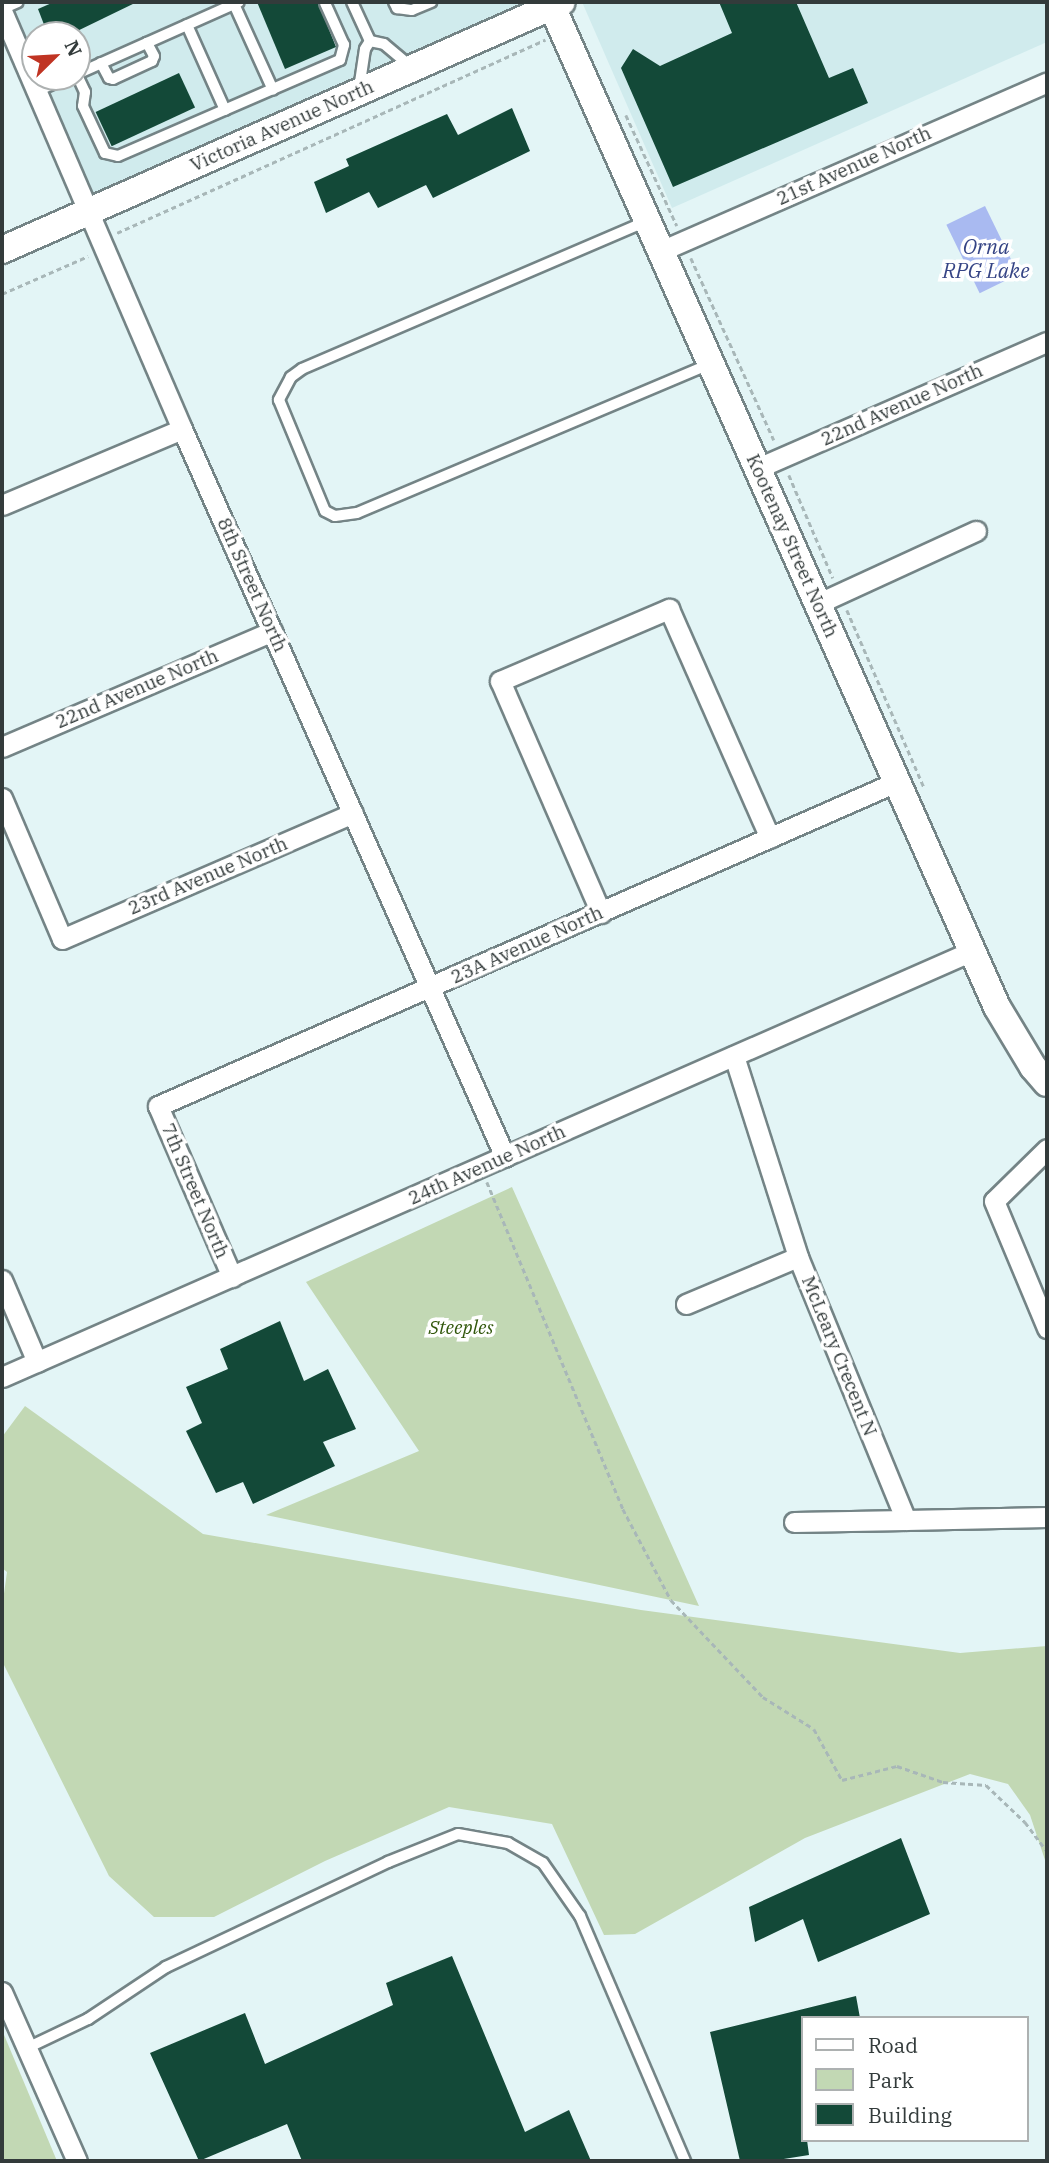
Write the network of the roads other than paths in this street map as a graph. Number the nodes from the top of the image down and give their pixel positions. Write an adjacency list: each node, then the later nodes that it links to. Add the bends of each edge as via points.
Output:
1 (18, 2): 8 (lane)
2 (352, 2): 10 (lane)
3 (394, 2): 4 (lane, via 397,8 412,10)
4 (431, 2)
5 (237, 3): 9 (lane); 17 (lane)
6 (325, 3): 17 (lane, via 344,45 340,60)
7 (554, 3): 15 (street, Victoria Avenue North); 23 (street, Kootenay Street North)
8 (2, 10): 12 (street, 8th Street North)
9 (187, 25): 11 (lane); 21 (lane)
10 (369, 41): 15 (lane, via 384,44); 20 (lane)
11 (147, 43): 13 (lane); 13 (lane, via 152,61 113,79)
12 (21, 54)
13 (101, 63): 14 (lane)
14 (91, 68)
15 (412, 68): 20 (street, Victoria Avenue North)
16 (1047, 82): 25 (street, 21st Avenue North)
17 (273, 90): 21 (lane)
18 (37, 91): 22 (street, 8th Street North)
19 (85, 91): 21 (lane, via 83,106 105,153 118,156)
20 (359, 92): 22 (street, Victoria Avenue North)
21 (225, 110)
22 (88, 212): 24 (street, Victoria Avenue North); 28 (street, 8th Street North, via 96,248)
23 (648, 221): 25 (street, Kootenay Street North); 27 (lane, via 314,363 291,377 279,400 325,511 335,516 357,513)
24 (2, 250)
25 (661, 251): 27 (street, Kootenay Street North)
26 (1047, 342): 29 (street, 22nd Avenue North)
27 (711, 364): 29 (street, Kootenay Street North)
28 (181, 429): 30 (street); 33 (street, 8th Street North)
29 (758, 468): 32 (street, Kootenay Street North)
30 (2, 505)
31 (976, 531): 32 (street)
32 (817, 604): 35 (street, Kootenay Street North)
33 (272, 631): 34 (street, 22nd Avenue North); 37 (street, 8th Street North)
34 (2, 747)
35 (895, 782): 38 (street, 23A Avenue North); 40 (street, Kootenay Street North)
36 (2, 798): 37 (street, 23rd Avenue North, via 62,939)
37 (353, 813): 41 (street, 8th Street North)
38 (770, 838): 39 (street, 23A Avenue North); 39 (street, via 669,609 500,681)
39 (601, 913): 41 (street, 23A Avenue North)
40 (972, 951): 42 (street, 24th Avenue North); 43 (street, Kootenay Street North, via 997,1007)
41 (430, 988): 44 (street, 23A Avenue North); 46 (street, 8th Street North)
42 (734, 1056): 46 (street, 24th Avenue North); 47 (street, McLeary Crecent N)
43 (1047, 1083)
44 (158, 1106): 48 (street, 7th Street North)
45 (1047, 1149): 51 (street, via 994,1201)
46 (505, 1157): 48 (street, 24th Avenue North)
47 (798, 1257): 50 (street); 55 (street, McLeary Crecent N)
48 (232, 1277): 52 (street, 24th Avenue North)
49 (2, 1280): 52 (street)
50 (686, 1304)
51 (1047, 1328)
52 (37, 1362): 53 (street, 24th Avenue North)
53 (2, 1377)
54 (1047, 1517): 55 (street)
55 (906, 1520): 56 (street)
56 (794, 1522)
57 (2, 1992): 58 (street)
58 (27, 2048): 59 (street); 60 (lane, via 88,2020 177,1961 458,1834 508,1843 543,1863 580,1916)
59 (77, 2161)
60 (685, 2161)

